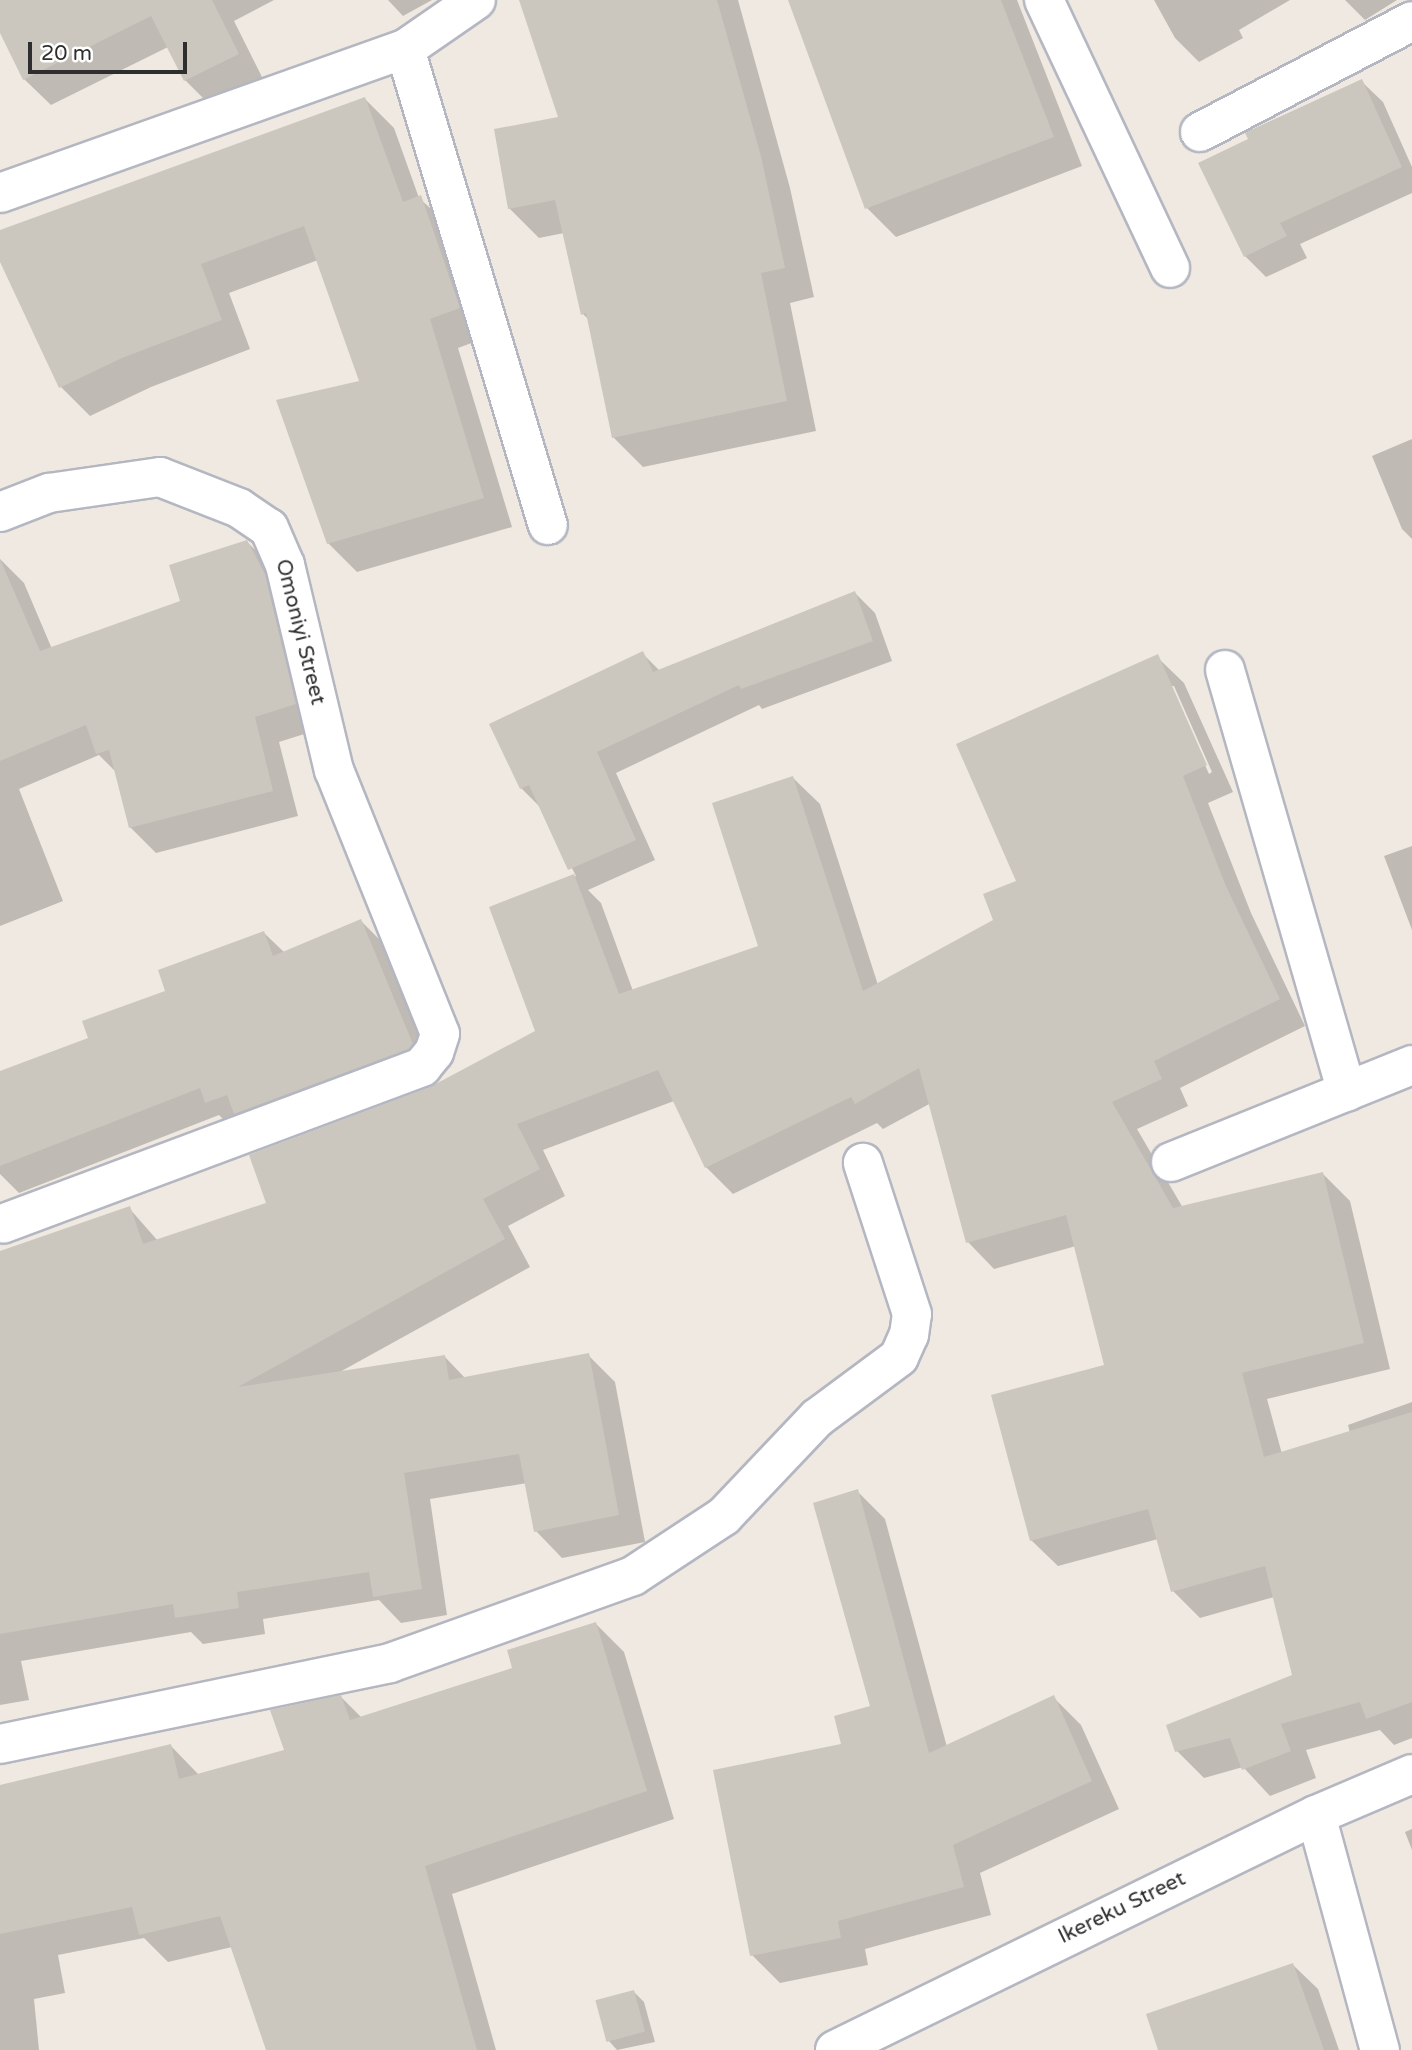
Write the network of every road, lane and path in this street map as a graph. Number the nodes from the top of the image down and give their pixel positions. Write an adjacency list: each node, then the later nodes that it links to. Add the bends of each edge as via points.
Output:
1 (476, 0): 4 (street)
2 (1044, 0): 7 (street)
3 (1412, 21): 5 (street)
4 (405, 49): 6 (street); 9 (street)
5 (1200, 132)
6 (0, 193)
7 (1170, 268)
8 (0, 512): 15 (street, Omoniyi Street, via 49,493 160,477 239,508 269,528 285,565 334,770 440,1034 422,1067)
9 (548, 525)
10 (1225, 670): 12 (street)
11 (1412, 1065): 12 (street)
12 (1347, 1092): 13 (street)
13 (1171, 1163)
14 (863, 1164): 16 (street, via 912,1314 909,1335 898,1357 817,1418 724,1516 633,1576 390,1663)
15 (3, 1224)
16 (0, 1744)
17 (1412, 1774): 18 (street, Ikereku Street)
18 (1315, 1815): 19 (street, Ikereku Street); 20 (street)
19 (835, 2050)
20 (1380, 2050)

